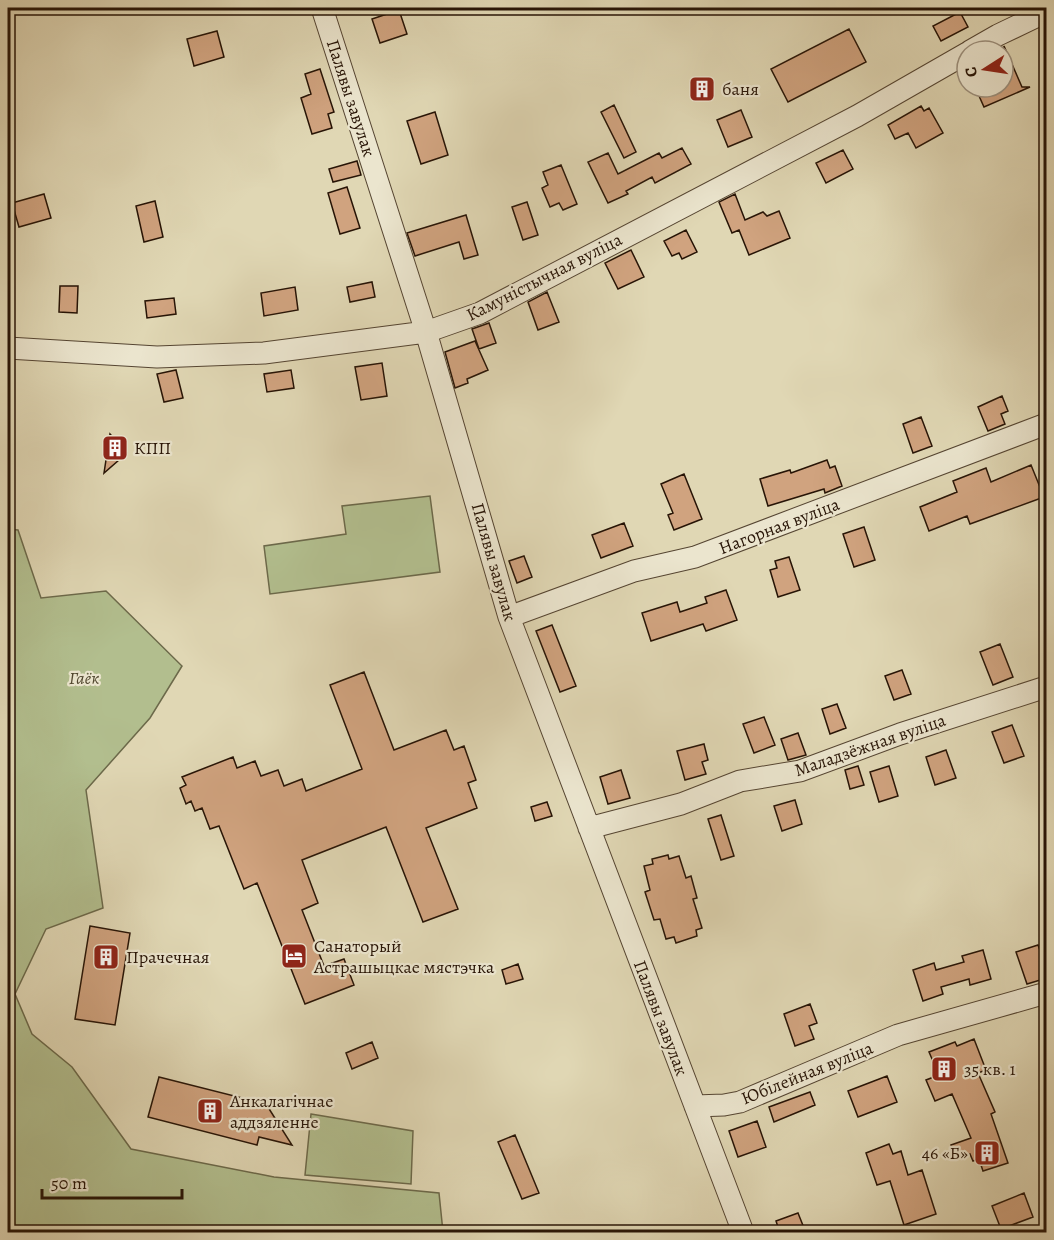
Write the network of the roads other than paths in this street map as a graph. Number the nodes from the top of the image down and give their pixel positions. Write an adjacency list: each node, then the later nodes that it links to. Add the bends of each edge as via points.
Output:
1 (322, 8): 5 (street, Палявы завулак)
2 (1047, 12): 3 (street, Камуністычная вуліца)
3 (991, 39)
4 (955, 60): 5 (street, Камуністычная вуліца, via 480,313)
5 (426, 332): 6 (street, Камуністычная вуліца, via 264,353 157,357); 8 (street, Палявы завулак)
6 (8, 348)
7 (1047, 424): 8 (street, Нагорная вуліца, via 695,557 634,571)
8 (508, 617): 10 (street, Палявы завулак)
9 (1047, 687): 10 (street, Маладзёжная вуліца, via 800,771 740,781 681,804)
10 (589, 828): 12 (street, Палявы завулак)
11 (1047, 993): 12 (street, Юбілейная вуліца, via 898,1035 740,1102)
12 (695, 1106): 13 (street)
13 (743, 1233)

